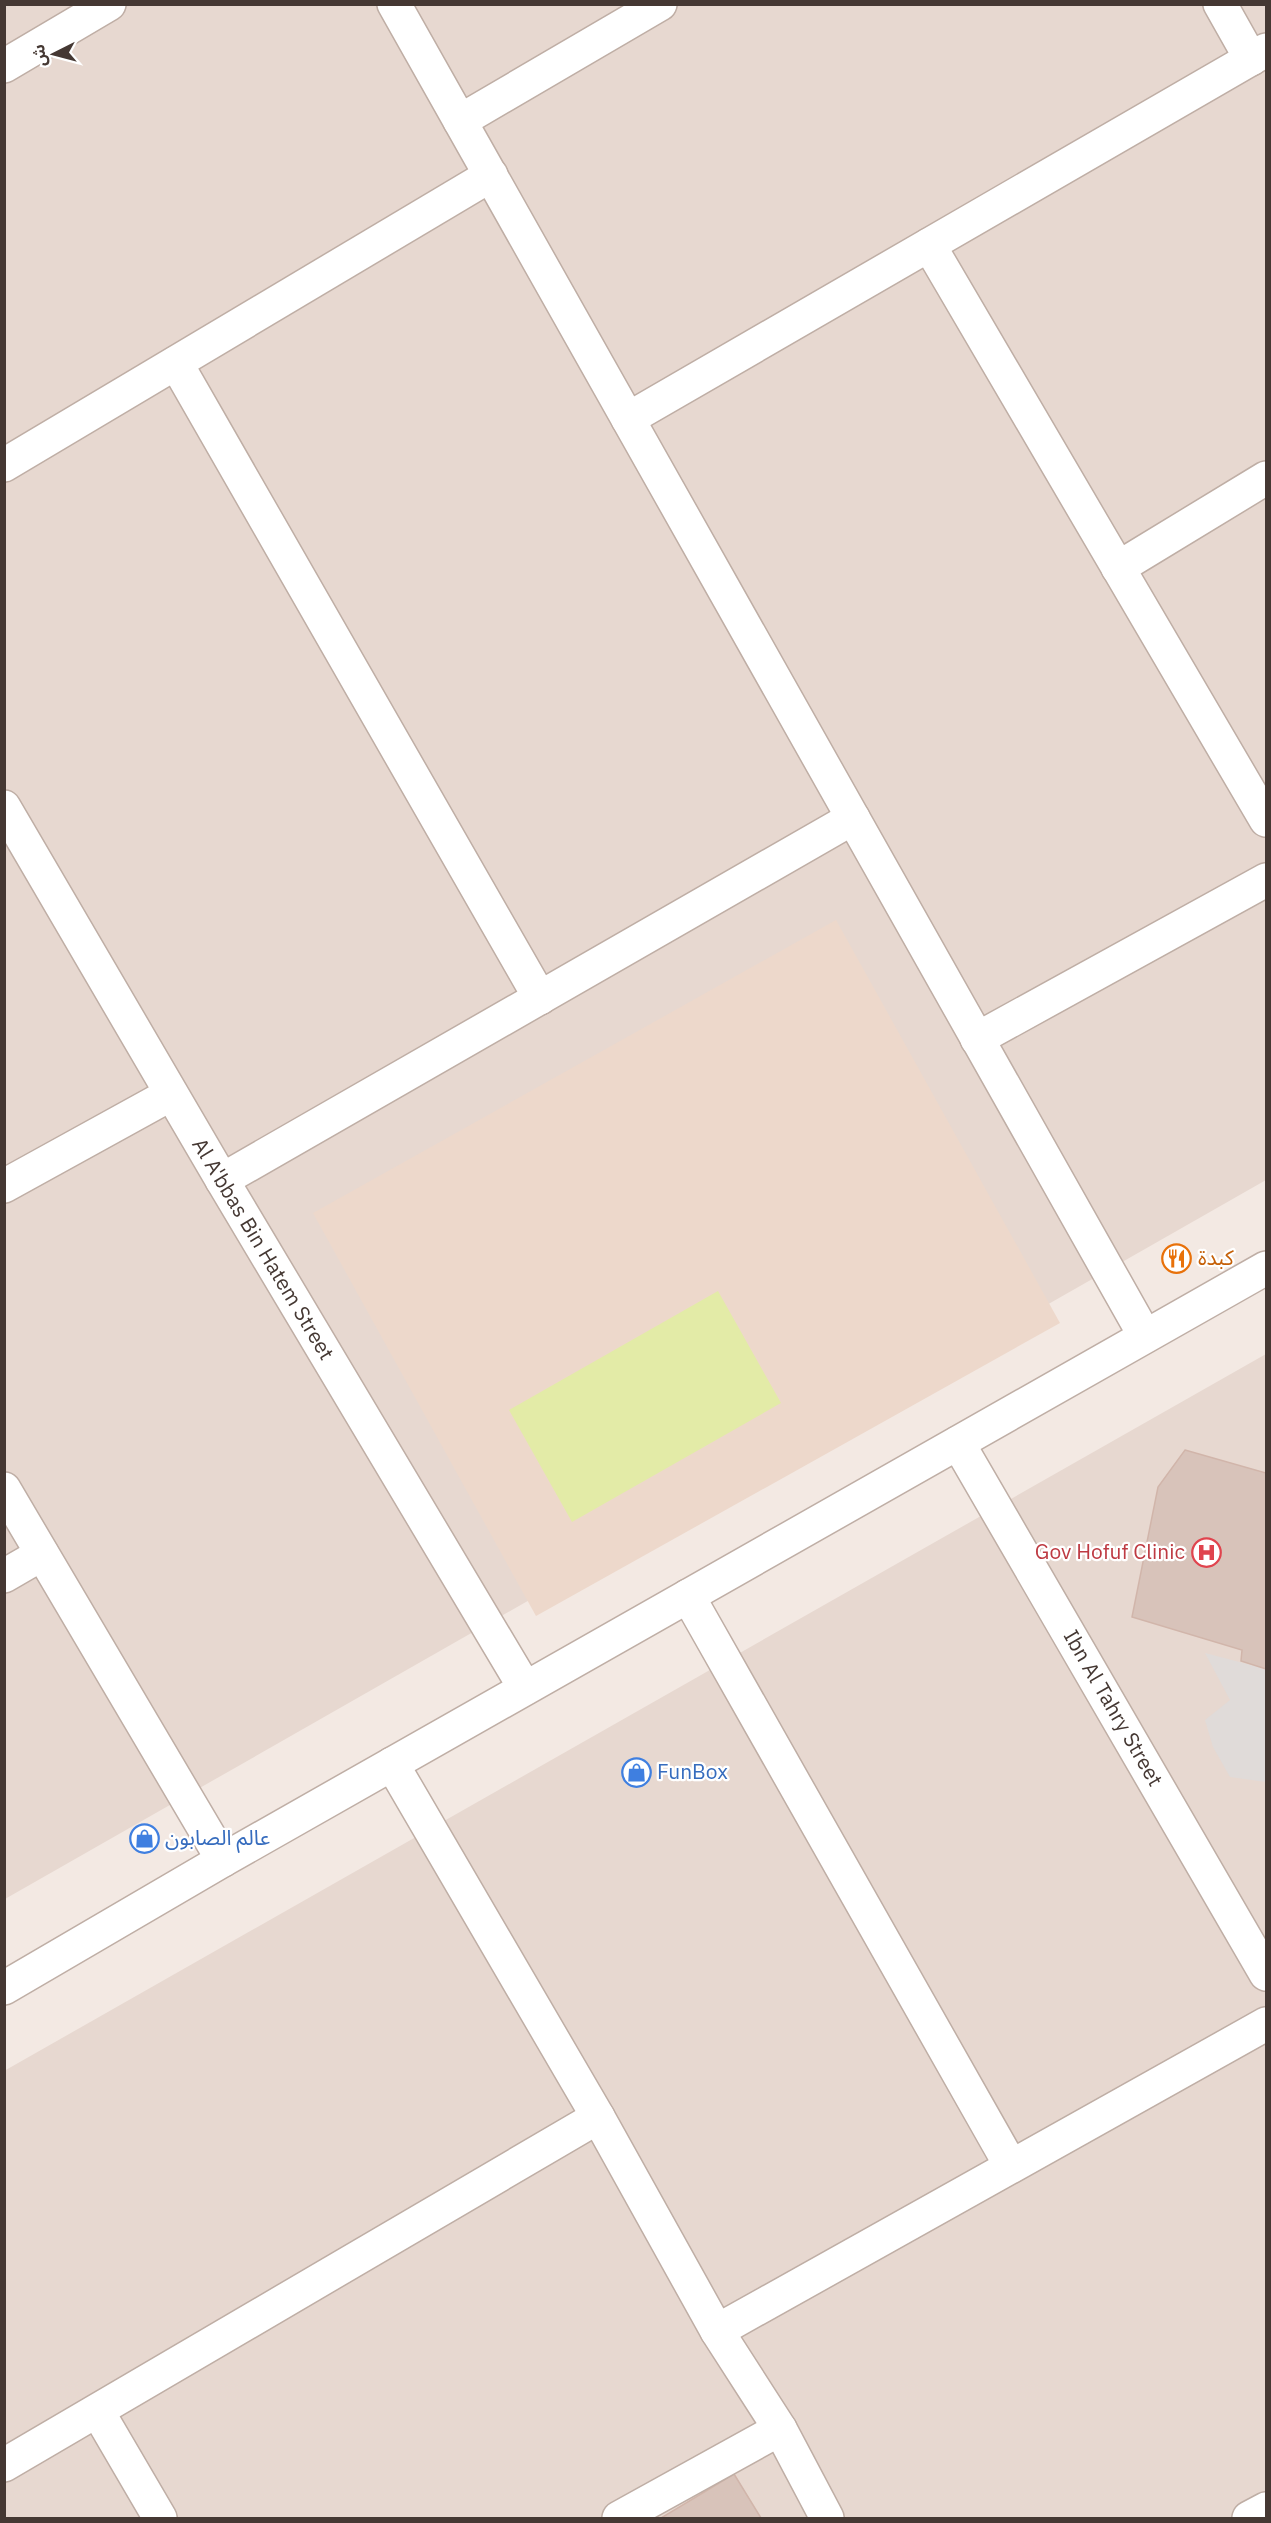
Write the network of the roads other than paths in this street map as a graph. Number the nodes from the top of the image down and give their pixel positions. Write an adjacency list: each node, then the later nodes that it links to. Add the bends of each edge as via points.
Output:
1 (109, 4): 6 (street)
2 (394, 4): 7 (street)
3 (660, 4): 7 (street)
4 (1220, 4): 5 (street)
5 (1259, 55): 9 (street)
6 (4, 66)
7 (460, 121): 8 (street)
8 (491, 175): 10 (street); 11 (street)
9 (929, 245): 11 (street); 14 (street)
10 (176, 363): 12 (street); 19 (street)
11 (628, 419): 16 (street)
12 (4, 465)
13 (1266, 478): 14 (street)
14 (1118, 567): 17 (street)
15 (4, 807): 21 (street, Al A'bbas Bin Hatem Street)
16 (853, 818): 19 (street); 20 (street)
17 (1266, 820)
18 (1266, 880): 20 (street)
19 (540, 998): 22 (street)
20 (977, 1039): 25 (street)
21 (171, 1094): 22 (street, Al A'bbas Bin Hatem Street); 23 (street)
22 (222, 1180): 31 (street, Al A'bbas Bin Hatem Street)
23 (4, 1186)
24 (1266, 1268): 25 (street)
25 (1145, 1336): 26 (street)
26 (958, 1443): 30 (street); 34 (street, Ibn Al Tahry Street)
27 (4, 1489): 28 (street)
28 (42, 1554): 29 (street); 33 (street)
29 (4, 1576)
30 (688, 1596): 31 (street); 38 (street)
31 (525, 1688): 32 (street)
32 (392, 1764): 33 (street); 37 (street)
33 (223, 1860): 35 (street)
34 (1266, 1974)
35 (4, 1988)
36 (1266, 2024): 38 (street)
37 (598, 2117): 39 (street); 40 (street)
38 (1011, 2166): 39 (street)
39 (717, 2331): 41 (street)
40 (98, 2412): 42 (street); 44 (street)
41 (780, 2429): 45 (street); 46 (street)
42 (4, 2465)
43 (1266, 2509): 47 (street)
44 (160, 2518)
45 (619, 2518)
46 (827, 2518)
47 (1249, 2518)

